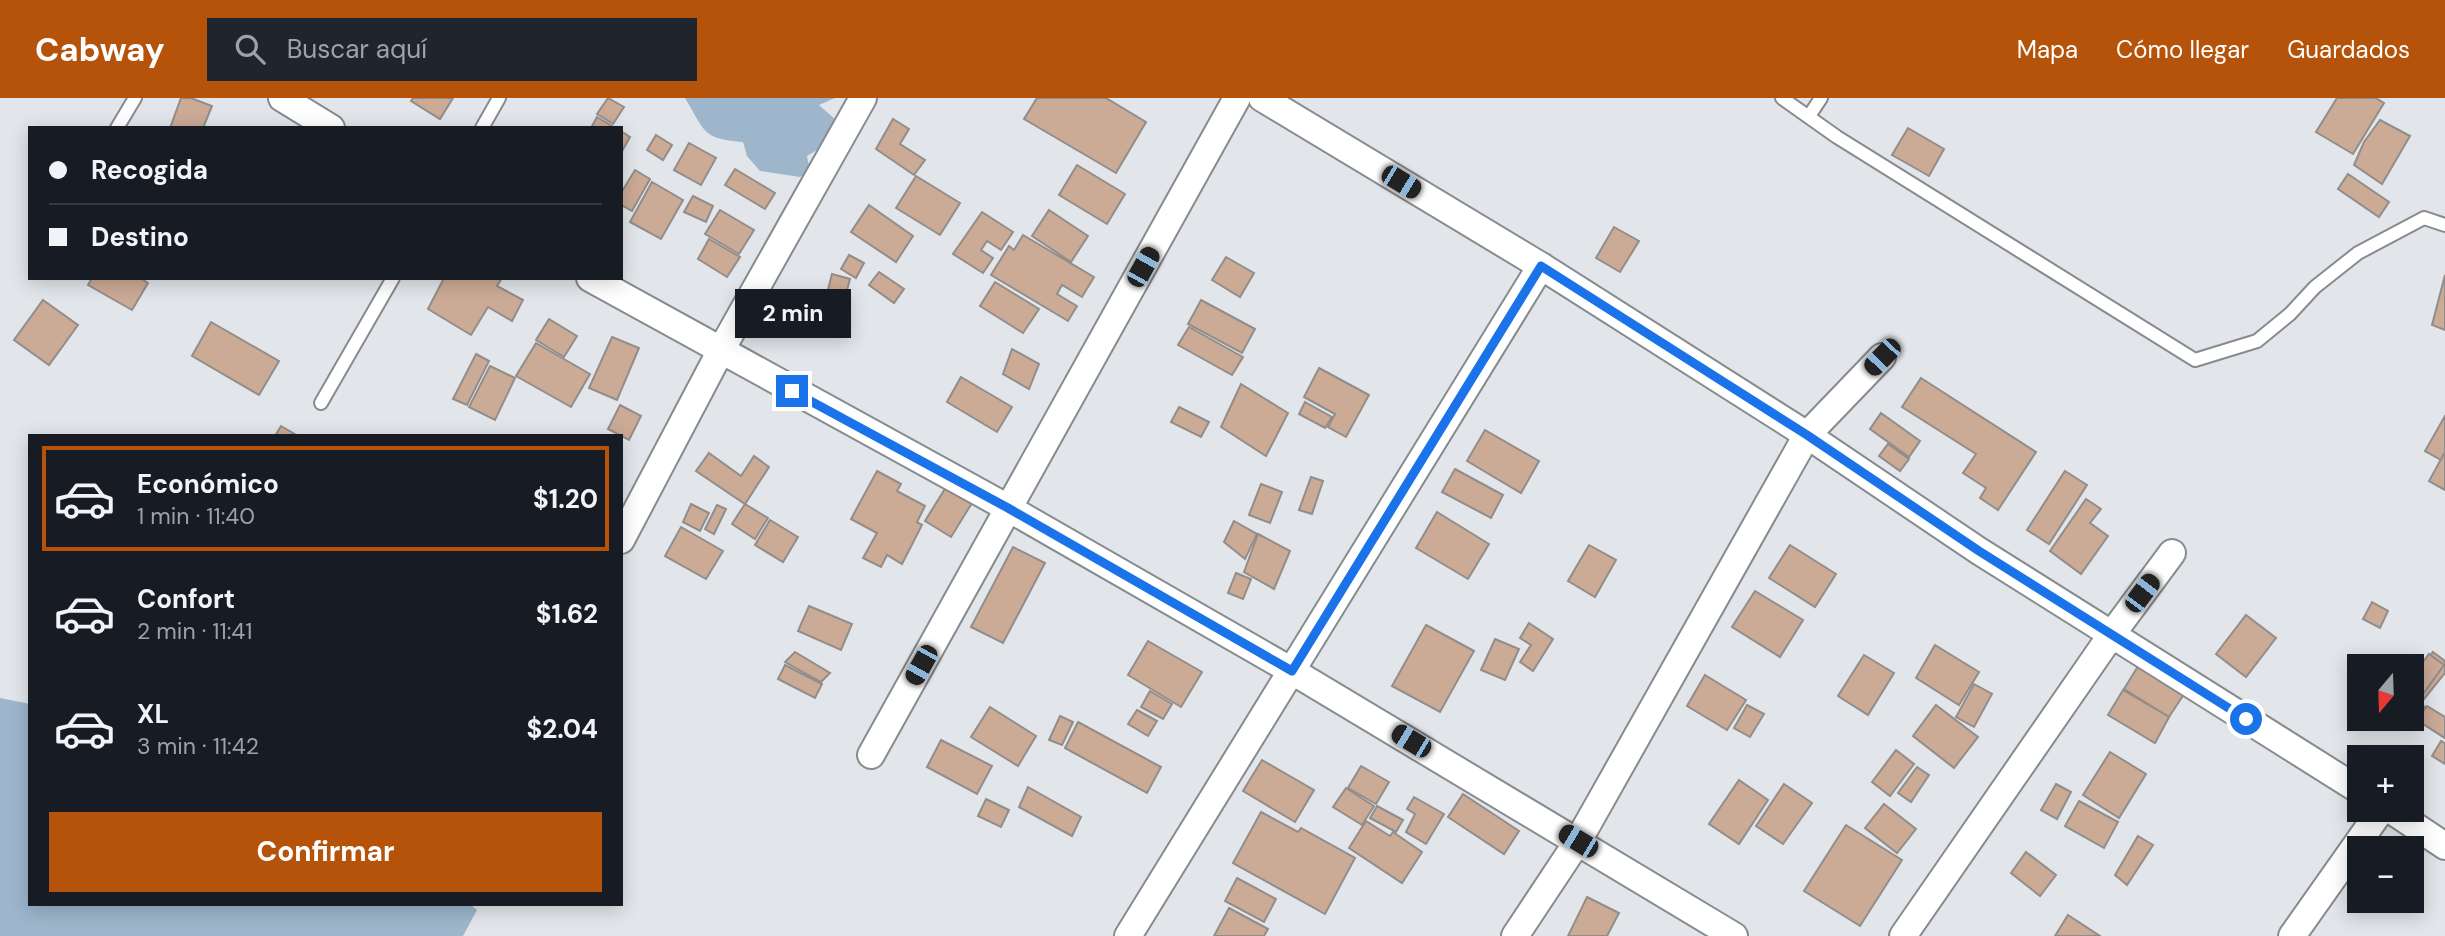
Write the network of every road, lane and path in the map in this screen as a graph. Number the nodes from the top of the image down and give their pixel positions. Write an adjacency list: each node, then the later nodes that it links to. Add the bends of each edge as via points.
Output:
1 (135, 98): 10 (lane)
2 (282, 98): 11 (street)
3 (499, 98): 12 (lane)
4 (863, 98): 17 (street)
5 (1237, 98): 21 (street)
6 (1262, 98): 14 (street)
7 (1782, 98): 9 (lane)
8 (1821, 98): 9 (lane)
9 (1809, 116): 13 (lane, via 2194,360 2258,341 2358,253 2424,218)
10 (118, 126)
11 (328, 126)
12 (483, 126)
13 (2445, 225)
14 (1541, 266): 20 (street); 25 (street)
15 (392, 280): 19 (lane)
16 (594, 280): 17 (street)
17 (720, 352): 21 (street); 22 (street)
18 (1882, 357): 20 (street)
19 (321, 403)
20 (1807, 435): 24 (street); 30 (street)
21 (1008, 508): 25 (street); 26 (street)
22 (623, 536)
23 (2172, 553): 24 (street)
24 (2112, 634): 27 (street); 35 (street)
25 (1292, 671): 30 (street); 32 (street)
26 (872, 755)
27 (2347, 782)
28 (2373, 822): 36 (street)
29 (2409, 822): 31 (street)
30 (1578, 841): 33 (street); 34 (street)
31 (2445, 846)
32 (1128, 936)
33 (1515, 936)
34 (1734, 936)
35 (1903, 936)
36 (2292, 936)

